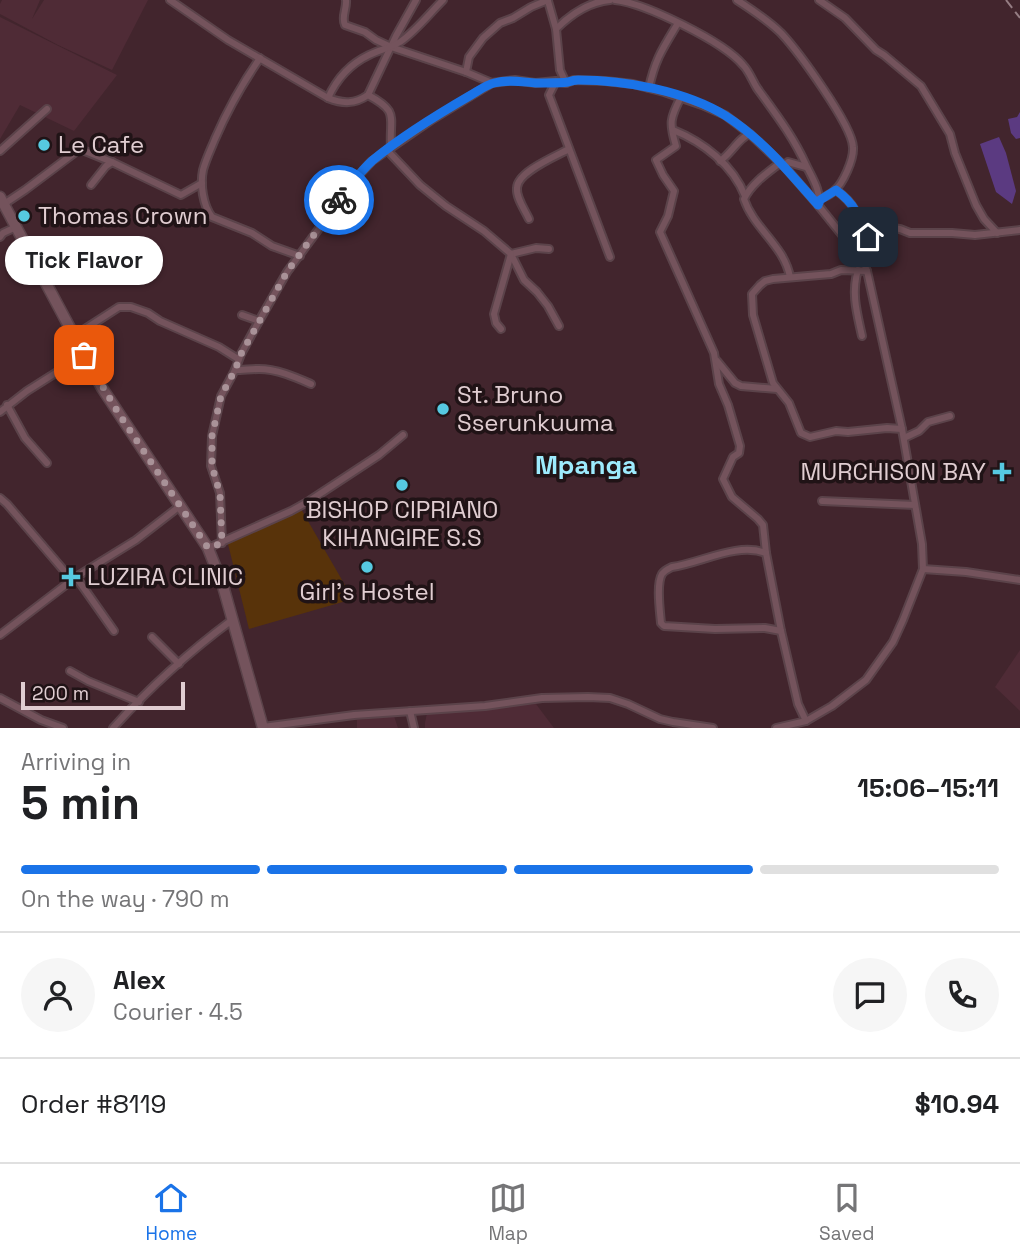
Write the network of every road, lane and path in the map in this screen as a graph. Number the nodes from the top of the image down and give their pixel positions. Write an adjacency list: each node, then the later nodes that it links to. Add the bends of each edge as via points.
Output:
1 (170, 0): 12 (street)
2 (346, 0): 11 (street, via 345,25)
3 (416, 0): 11 (street)
4 (443, 0): 11 (street)
5 (612, 0): 9 (street, via 645,7); 10 (street, via 596,2 566,18)
6 (737, 0): 37 (street, via 780,32 846,127 853,150)
7 (819, 0): 44 (street, via 920,86 950,134 976,205)
8 (548, 1): 10 (street); 13 (street, via 500,23 469,57)
9 (678, 23): 18 (street, via 659,55); 32 (street, via 743,65 790,133)
10 (556, 29): 17 (street, via 560,71)
11 (391, 47): 13 (street); 19 (street); 21 (street, via 352,66)
12 (260, 58): 21 (street); 33 (street, via 221,124)
13 (466, 72): 15 (street)
14 (556, 81): 16 (street); 17 (street); 20 (street)
15 (492, 83): 16 (street); 26 (street)
16 (535, 83): 20 (street)
17 (566, 83): 18 (street, via 605,81)
18 (649, 88): 22 (street)
19 (368, 95): 21 (street, via 354,102); 26 (street, via 390,112)
20 (550, 95): 27 (street)
21 (328, 97)
22 (681, 97): 24 (street, via 670,122); 25 (street, via 725,115)
23 (47, 109): 28 (street)
24 (673, 130): 29 (street, via 704,145); 63 (street, via 676,146 656,160 674,191 660,232)
25 (750, 134): 29 (street); 31 (street)
26 (389, 149): 48 (street, via 420,185); 49 (street, via 357,177)
27 (569, 149): 41 (street, via 518,181 518,196); 50 (street)
28 (0, 151)
29 (720, 161): 35 (street)
30 (112, 162): 33 (street, via 181,195); 34 (street); 39 (street, via 77,151)
31 (782, 164): 32 (street); 36 (street); 40 (street)
32 (806, 167): 40 (street)
33 (202, 183): 49 (street, via 212,217)
34 (91, 185)
35 (739, 185): 36 (street); 38 (street)
36 (751, 190): 38 (street)
37 (836, 190): 40 (street); 46 (street, via 856,212)
38 (745, 197): 54 (street, via 786,261)
39 (2, 201): 42 (main road)
40 (819, 202): 51 (street)
41 (529, 219)
42 (16, 226): 45 (street); 59 (main road)
43 (1020, 230): 44 (street)
44 (997, 233): 46 (street, via 924,234 892,228)
45 (0, 237)
46 (861, 237): 51 (street)
47 (549, 249): 48 (street)
48 (511, 254): 57 (street, via 524,280); 58 (street, via 494,314)
49 (300, 256): 56 (street)
50 (610, 257)
51 (863, 261): 53 (street)
52 (858, 270): 53 (street); 54 (street); 60 (street, via 854,295)
53 (867, 271): 70 (street)
54 (790, 277): 66 (street, via 765,281 755,288 752,298)
55 (242, 315): 56 (street)
56 (259, 321): 62 (street)
57 (559, 326)
58 (501, 329)
59 (75, 336): 61 (main road); 62 (street, via 119,307 131,307)
60 (862, 336)
61 (84, 355): 67 (street); 77 (main road)
62 (238, 359): 64 (street)
63 (715, 359): 66 (street, via 735,383); 80 (street, via 740,446 723,479 732,497 762,522)
64 (235, 370): 65 (street, via 267,370); 78 (street, via 221,396 212,436)
65 (311, 384)
66 (777, 389): 70 (street, via 789,403 798,429 808,437 836,431)
67 (7, 405): 68 (street); 73 (street, via 25,438)
68 (0, 412)
69 (950, 416): 72 (street, via 928,422)
70 (902, 429): 72 (street)
71 (402, 435): 78 (street, via 309,501)
72 (904, 438): 76 (street)
73 (47, 463)
74 (0, 498): 82 (street)
75 (822, 501): 76 (street)
76 (915, 505): 81 (street)
77 (180, 506): 79 (main road); 82 (street)
78 (222, 543): 79 (street)
79 (208, 548): 84 (main road)
80 (766, 553): 86 (street); 86 (street, via 749,549 725,553 666,570 659,586 661,623)
81 (923, 569): 83 (street); 94 (street, via 898,631 876,668 861,685)
82 (74, 578): 85 (street); 87 (street)
83 (1020, 580)
84 (232, 620): 89 (street); 97 (main road)
85 (114, 631)
86 (781, 631): 94 (street)
87 (0, 635)
88 (152, 637): 89 (street)
89 (179, 664): 92 (street)
90 (70, 671): 92 (street)
91 (0, 698): 95 (street)
92 (139, 702): 96 (street)
93 (410, 711): 97 (street); 98 (street); 99 (street, via 542,698 603,698 660,719)
94 (806, 721): 100 (street)
95 (63, 728)
96 (113, 728)
97 (263, 728)
98 (414, 728)
99 (713, 728)
100 (776, 728)

